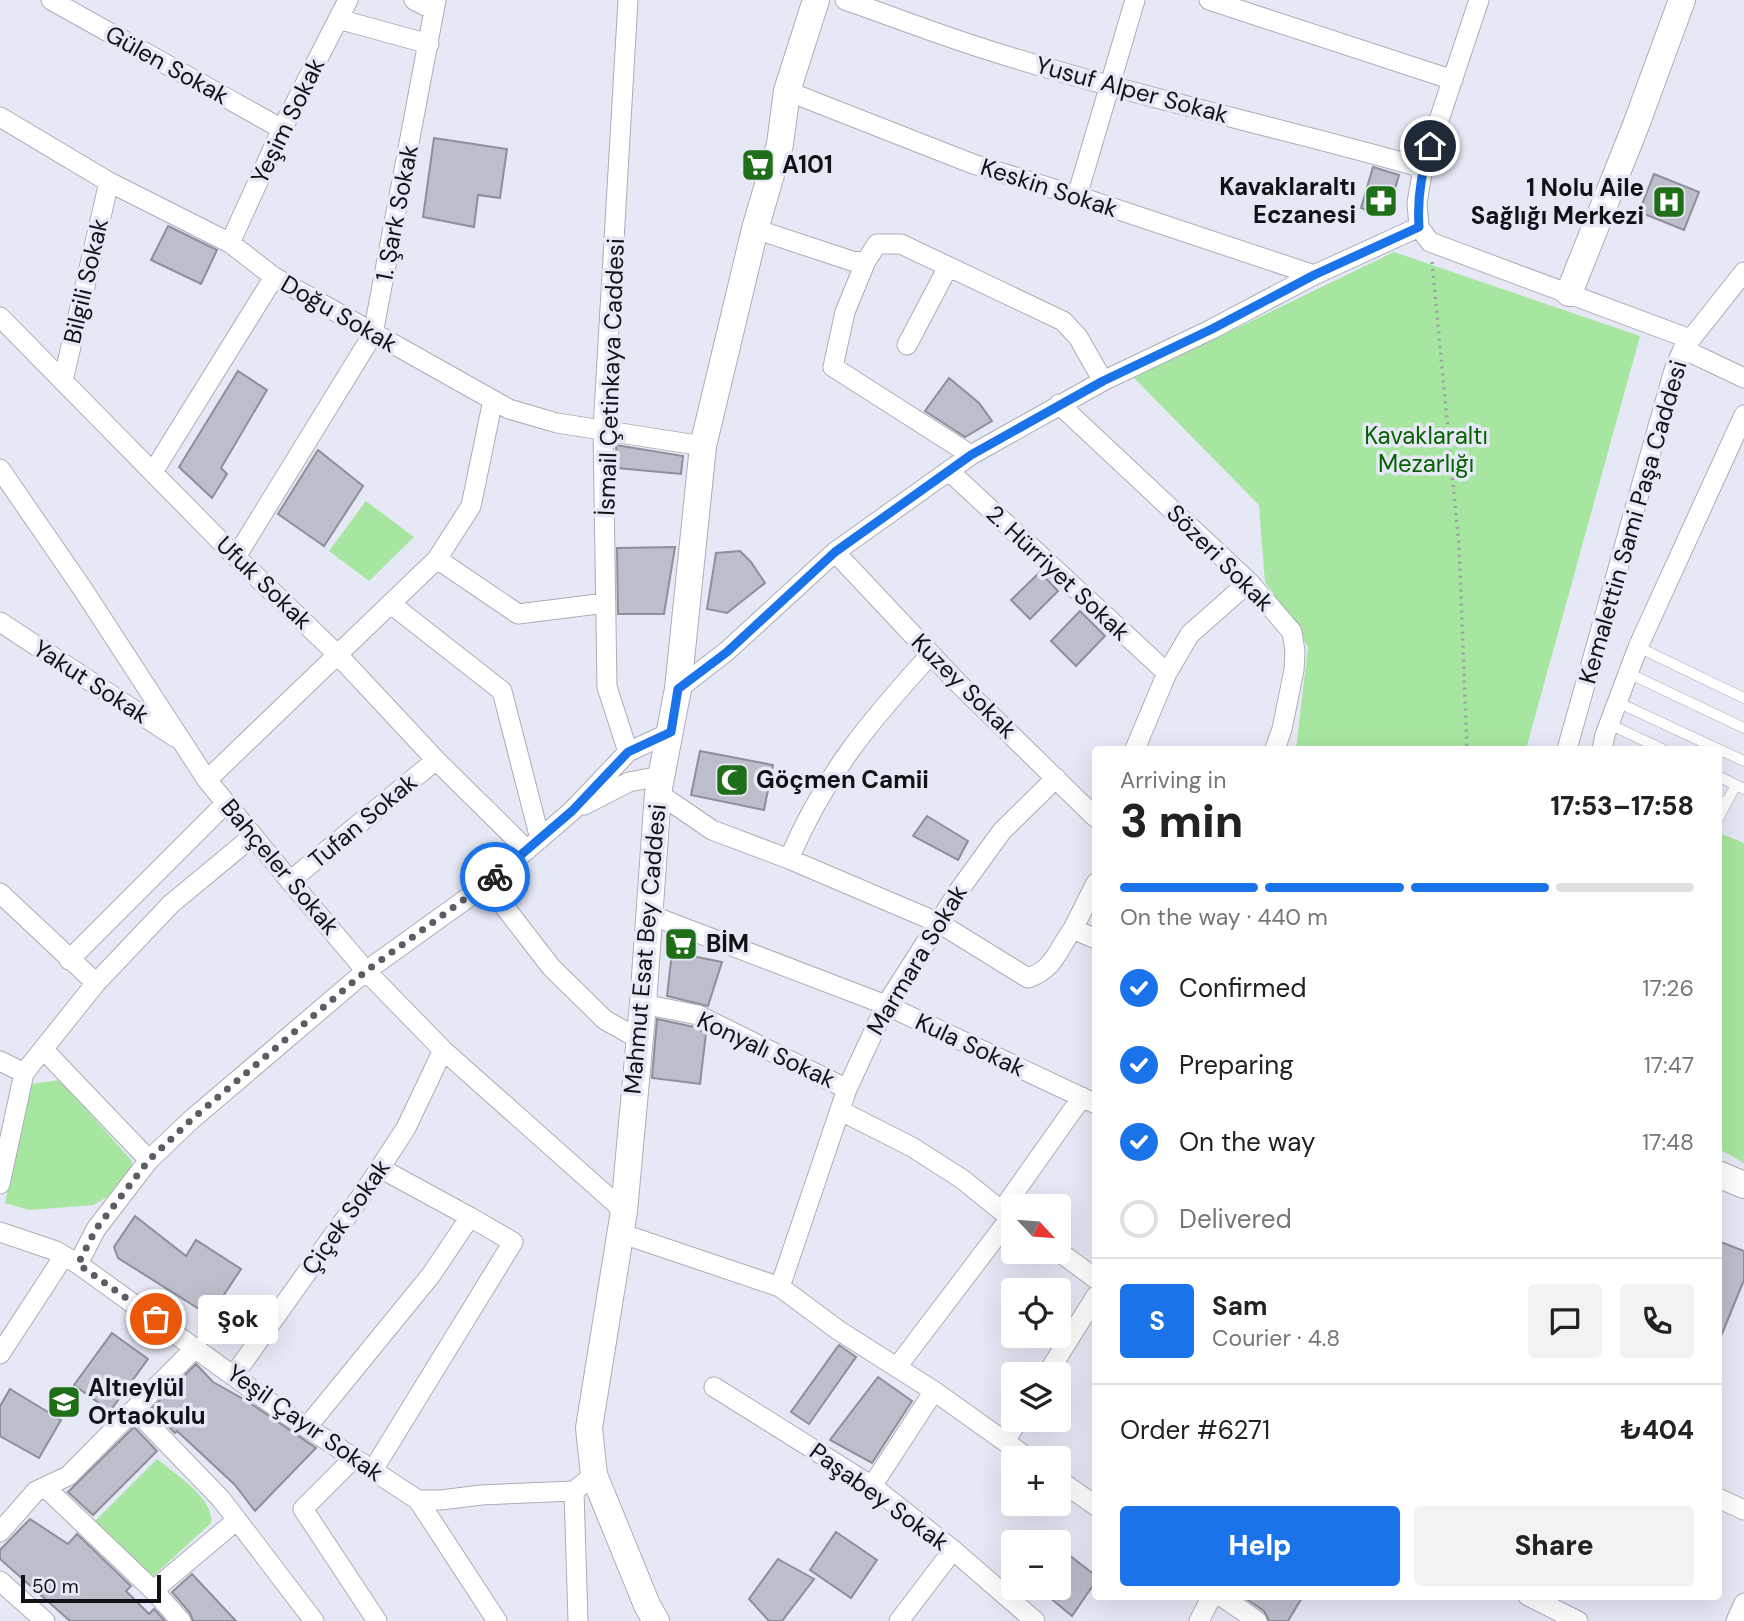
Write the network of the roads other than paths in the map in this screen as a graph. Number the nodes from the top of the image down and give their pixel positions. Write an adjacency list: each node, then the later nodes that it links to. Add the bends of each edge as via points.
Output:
1 (51, 0): 18 (street, Gülen Sokak)
2 (348, 0): 12 (street, Yeşim Sokak)
3 (414, 0): 11 (street)
4 (628, 0): 41 (street, İsmail Çetinkaya Caddesi)
5 (816, 0): 16 (street, Mahmut Esat Bey Caddesi)
6 (845, 0): 15 (street, Yusuf Alper Sokak)
7 (1136, 0): 15 (street)
8 (1209, 0): 14 (street)
9 (1479, 0): 14 (street)
10 (1682, 0): 30 (street)
11 (435, 5): 13 (street, 1. Şark Sokak)
12 (338, 19): 13 (street); 18 (street, Yeşim Sokak)
13 (429, 44): 32 (street, 1. Şark Sokak)
14 (1453, 80): 19 (street)
15 (1110, 86): 19 (street, Yusuf Alper Sokak); 21 (street)
16 (787, 91): 21 (street, Keskin Sokak, via 973,164); 22 (street, Mahmut Esat Bey Caddesi, via 780,144)
17 (0, 117): 20 (street, Doğu Sokak)
18 (282, 130): 24 (street, Yeşim Sokak)
19 (1423, 168): 23 (street, via 1417,203)
20 (109, 182): 24 (street, Doğu Sokak); 36 (street, Bilgili Sokak)
21 (1077, 196): 28 (street, Keskin Sokak)
22 (755, 229): 25 (street, via 855,262); 42 (street, Mahmut Esat Bey Caddesi)
23 (1424, 235): 28 (street); 30 (street)
24 (230, 243): 29 (street, Doğu Sokak)
25 (866, 261): 26 (street, via 877,244 901,244); 43 (street, via 845,312 833,367)
26 (948, 267): 34 (street); 37 (street, via 1063,321 1078,337)
27 (1744, 272): 33 (street, Kemalettin Sami Paşa Caddesi)
28 (1314, 275): 37 (street)
29 (274, 277): 32 (street, Doğu Sokak); 46 (street)
30 (1569, 293): 33 (street)
31 (0, 317): 36 (street, Ufuk Sokak)
32 (373, 334): 38 (street, Doğu Sokak); 48 (street, 1. Şark Sokak)
33 (1687, 344): 35 (street); 68 (street, Kemalettin Sami Paşa Caddesi, via 1661,412)
34 (907, 345)
35 (1744, 379)
36 (64, 381): 46 (street, Ufuk Sokak)
37 (1103, 381): 39 (street)
38 (493, 400): 41 (street, Doğu Sokak, via 557,423); 49 (street, via 471,506)
39 (1059, 404): 43 (street); 50 (street, Sözeri Sokak)
40 (1744, 415): 54 (street)
41 (603, 429): 42 (street, Doğu Sokak); 51 (street, İsmail Çetinkaya Caddesi)
42 (704, 446): 59 (street, Mahmut Esat Bey Caddesi)
43 (971, 455): 45 (street)
44 (0, 469): 65 (street, Bahçeler Sokak)
45 (949, 471): 47 (street); 57 (street, 2. Hürriyet Sokak)
46 (153, 472): 48 (street, Ufuk Sokak)
47 (835, 552): 56 (street, Kuzey Sokak); 59 (street, via 727,652)
48 (236, 557): 55 (street, Ufuk Sokak)
49 (437, 559): 51 (street, via 518,614); 52 (street)
50 (1249, 582): 57 (street, via 1190,634); 67 (street, Sözeri Sokak, via 1292,632 1296,651)
51 (606, 603): 73 (street, İsmail Çetinkaya Caddesi, via 607,687)
52 (391, 604): 55 (street); 86 (street, via 502,691)
53 (0, 622): 65 (street, Yakut Sokak)
54 (1638, 647): 58 (street); 60 (lane)
55 (337, 654): 74 (street, Ufuk Sokak); 78 (street)
56 (931, 654): 76 (street, Kuzey Sokak); 87 (street, via 865,728 835,770 806,817)
57 (1167, 673): 66 (street)
58 (1628, 673): 61 (street); 63 (lane)
59 (678, 689): 64 (street, Mahmut Esat Bey Caddesi)
60 (1744, 698)
61 (1617, 702): 62 (street); 71 (lane)
62 (1609, 724): 69 (street); 70 (lane)
63 (1744, 728)
64 (671, 732): 73 (street); 79 (street, Mahmut Esat Bey Caddesi)
65 (182, 741): 78 (street, Bahçeler Sokak)
66 (1136, 746)
67 (1276, 746)
68 (1568, 746)
69 (1604, 746)
70 (1656, 746)
71 (1712, 746)
72 (1722, 751): 75 (lane)
73 (628, 752): 83 (street)
74 (436, 760): 86 (street, Ufuk Sokak); 88 (street, Tufan Sokak)
75 (1744, 761)
76 (1056, 778): 84 (street, Kuzey Sokak); 93 (street, Marmara Sokak, via 1002,831)
77 (1722, 778): 80 (lane)
78 (207, 780): 82 (street, Bahçeler Sokak)
79 (659, 784): 83 (street, via 629,782); 87 (street, via 712,830); 92 (street, Mahmut Esat Bey Caddesi)
80 (1740, 787): 81 (lane)
81 (1722, 802)
82 (226, 803): 85 (street, Bahçeler Sokak); 96 (street)
83 (572, 811): 86 (street)
84 (1092, 814)
85 (253, 836): 88 (street, Bahçeler Sokak); 98 (street, via 172,904)
86 (533, 844): 89 (street)
87 (789, 859): 93 (street)
88 (290, 881): 97 (street, Bahçeler Sokak)
89 (487, 884): 97 (street); 101 (street, via 551,967 606,1020)
90 (1092, 891): 94 (street)
91 (0, 893): 96 (street)
92 (648, 914): 99 (street, Mahmut Esat Bey Caddesi); 100 (street, Kula Sokak)
93 (939, 923): 94 (street, via 1028,978 1051,966); 100 (street, Marmara Sokak)
94 (1073, 929): 95 (street)
95 (1092, 937)
96 (69, 960): 98 (street)
97 (366, 971): 103 (street, Bahçeler Sokak); 110 (street)
98 (96, 983): 102 (street)
99 (643, 1004): 101 (street, Mahmut Esat Bey Caddesi); 107 (street, Konyalı Sokak, via 698,1015)
100 (886, 1005): 107 (street, Marmara Sokak); 108 (street, Kula Sokak)
101 (639, 1038): 118 (street, Mahmut Esat Bey Caddesi)
102 (43, 1049): 106 (street); 110 (street)
103 (443, 1050): 111 (street, Çiçek Sokak, via 406,1128); 118 (street, Bahçeler Sokak)
104 (0, 1061): 106 (street)
105 (0, 1072): 106 (street)
106 (24, 1073): 113 (street)
107 (847, 1089): 109 (street, Marmara Sokak)
108 (1089, 1101): 115 (street)
109 (841, 1111): 116 (street, via 912,1147); 124 (street, Marmara Sokak)
110 (149, 1160): 121 (street)
111 (380, 1168): 117 (street); 130 (street, Çiçek Sokak)
112 (1722, 1176): 114 (street)
113 (0, 1184)
114 (1744, 1185)
115 (1024, 1194)
116 (1001, 1210)
117 (470, 1217): 134 (street, via 431,1275); 139 (street, via 513,1242)
118 (622, 1222): 124 (street); 140 (street, Mahmut Esat Bey Caddesi, via 589,1428)
119 (1001, 1227): 129 (street)
120 (0, 1232): 121 (street, Yeşil Çayır Sokak)
121 (71, 1260): 126 (street, Yeşil Çayır Sokak); 127 (street)
122 (1071, 1261): 123 (street)
123 (1092, 1276)
124 (780, 1287): 129 (street, via 838,1331)
125 (1092, 1302): 128 (street)
126 (196, 1346): 130 (street, Yeşil Çayır Sokak); 133 (street)
127 (0, 1354)
128 (1055, 1362)
129 (897, 1367): 132 (street)
130 (234, 1375): 134 (street, Yeşil Çayır Sokak)
131 (714, 1387): 141 (street, Paşabey Sokak)
132 (934, 1391): 136 (street); 141 (street)
133 (135, 1410): 142 (street, via 68,1476); 148 (street)
134 (307, 1427): 138 (street, Yeşil Çayır Sokak)
135 (1010, 1432): 136 (street)
136 (1005, 1441): 137 (street)
137 (1012, 1446)
138 (354, 1458): 139 (street, Yeşil Çayır Sokak); 160 (street, via 303,1509)
139 (373, 1470): 144 (street, Yeşil Çayır Sokak)
140 (590, 1486): 144 (street); 162 (street); 163 (street, Mahmut Esat Bey Caddesi)
141 (872, 1486): 150 (street, Paşabey Sokak)
142 (45, 1487): 149 (street, via 36,1491); 152 (street)
143 (1071, 1489): 146 (street)
144 (418, 1500): 161 (street)
145 (1722, 1500): 147 (street)
146 (1092, 1504)
147 (1744, 1510)
148 (237, 1520): 152 (street); 159 (street)
149 (0, 1532)
150 (953, 1550): 164 (street); 165 (street, Paşabey Sokak)
151 (0, 1581): 157 (street)
152 (155, 1592): 158 (street)
153 (1210, 1600): 166 (street)
154 (1227, 1600): 167 (street)
155 (1536, 1600): 168 (street)
156 (1744, 1603): 169 (street)
157 (45, 1621)
158 (181, 1621)
159 (314, 1621)
160 (377, 1621)
161 (498, 1621)
162 (578, 1621)
163 (656, 1621)
164 (899, 1621)
165 (1035, 1621)
166 (1199, 1621)
167 (1258, 1621)
168 (1578, 1621)
169 (1736, 1621)

